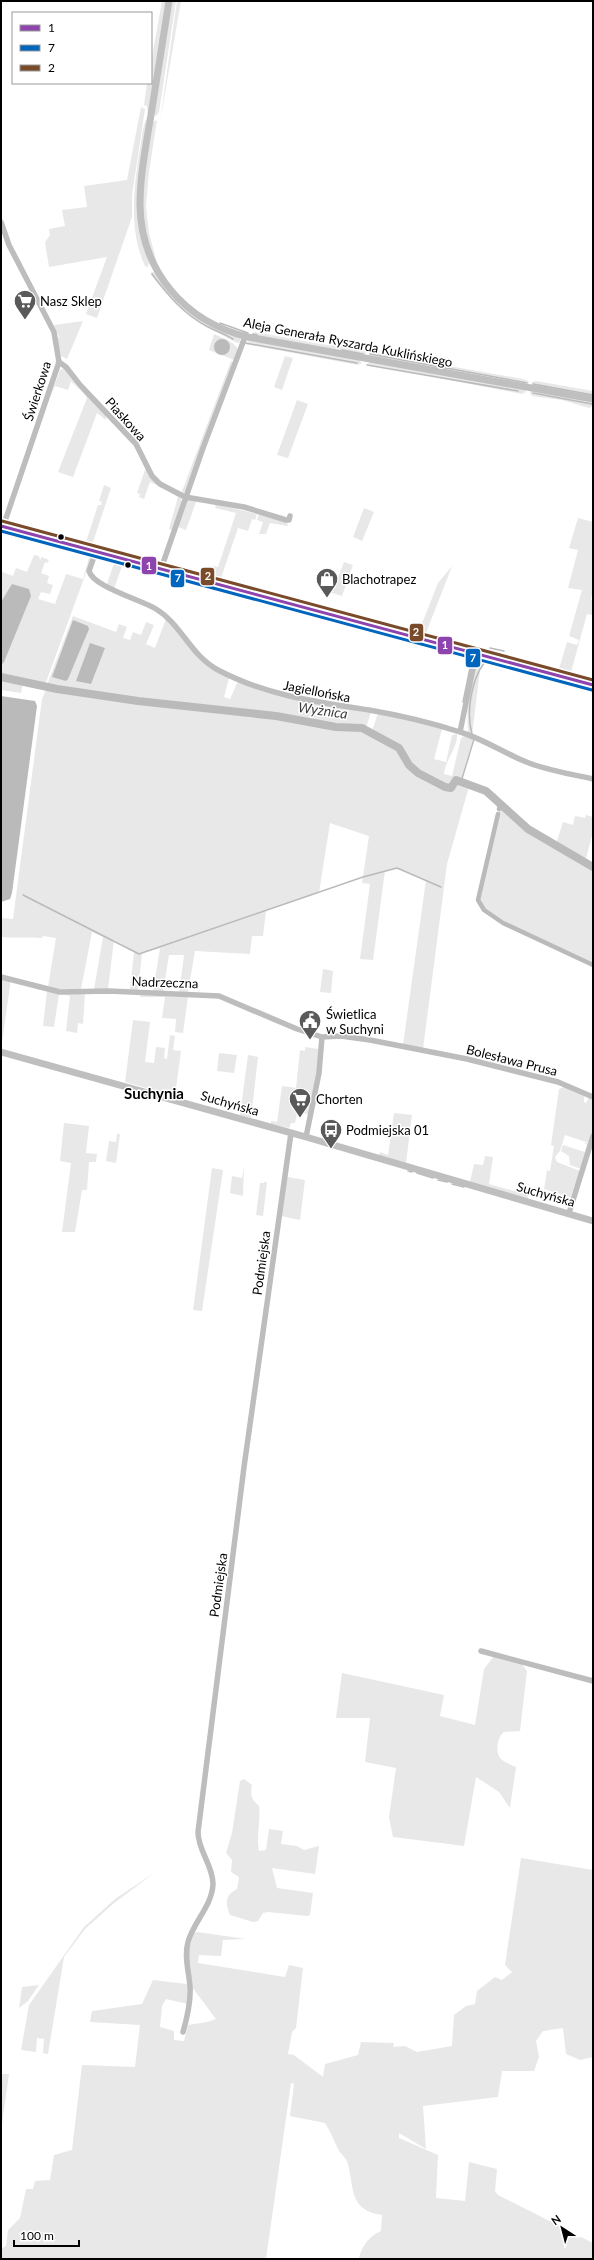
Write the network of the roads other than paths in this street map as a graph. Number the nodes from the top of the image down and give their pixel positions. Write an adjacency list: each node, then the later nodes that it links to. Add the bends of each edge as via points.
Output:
1 (169, 1): 3 (street, Aleja Generała Ryszarda Kuklińskiego, via 141,186 140,219 144,241 155,269 175,297 194,314)
2 (1, 222): 4 (street, Świerkowa, via 9,245 54,332)
3 (245, 337): 5 (street, Aleja Generała Ryszarda Kuklińskiego); 6 (street)
4 (59, 362): 6 (street, Piaskowa, via 136,444 154,479); 8 (street, Świerkowa)
5 (593, 399)
6 (185, 497): 7 (street, Piaskowa); 10 (street)
7 (289, 518)
8 (2, 526): 9 (street)
9 (96, 551): 10 (street); 13 (street, Jagiellońska, via 89,571 91,575 113,591 160,611 198,655 221,672 276,694 328,706 370,711)
10 (161, 569): 11 (street)
11 (476, 654): 12 (street); 13 (street)
12 (593, 685)
13 (460, 732): 14 (street, Jagiellońska, via 531,764)
14 (593, 779)
15 (1, 977): 16 (street, Nadrzeczna, via 60,992 109,991 219,996 297,1029)
16 (322, 1036): 17 (street, Nadrzeczna, via 349,1037); 22 (street, via 319,1073)
17 (423, 1051): 19 (street, Bolesława Prusa, via 467,1059 558,1082)
18 (1, 1052): 20 (street, Suchyńska)
19 (593, 1097)
20 (291, 1133): 22 (street, Suchyńska); 28 (street, Podmiejska, via 243,1475 198,1832 200,1848 212,1875 213,1887 188,1942 186,1963 190,1996)
21 (593, 1136): 23 (street)
22 (306, 1137): 24 (street, Suchyńska)
23 (590, 1159): 24 (street)
24 (569, 1214): 25 (street, Suchyńska)
25 (593, 1221)
26 (482, 1651): 27 (street)
27 (593, 1682)
28 (184, 2032)

